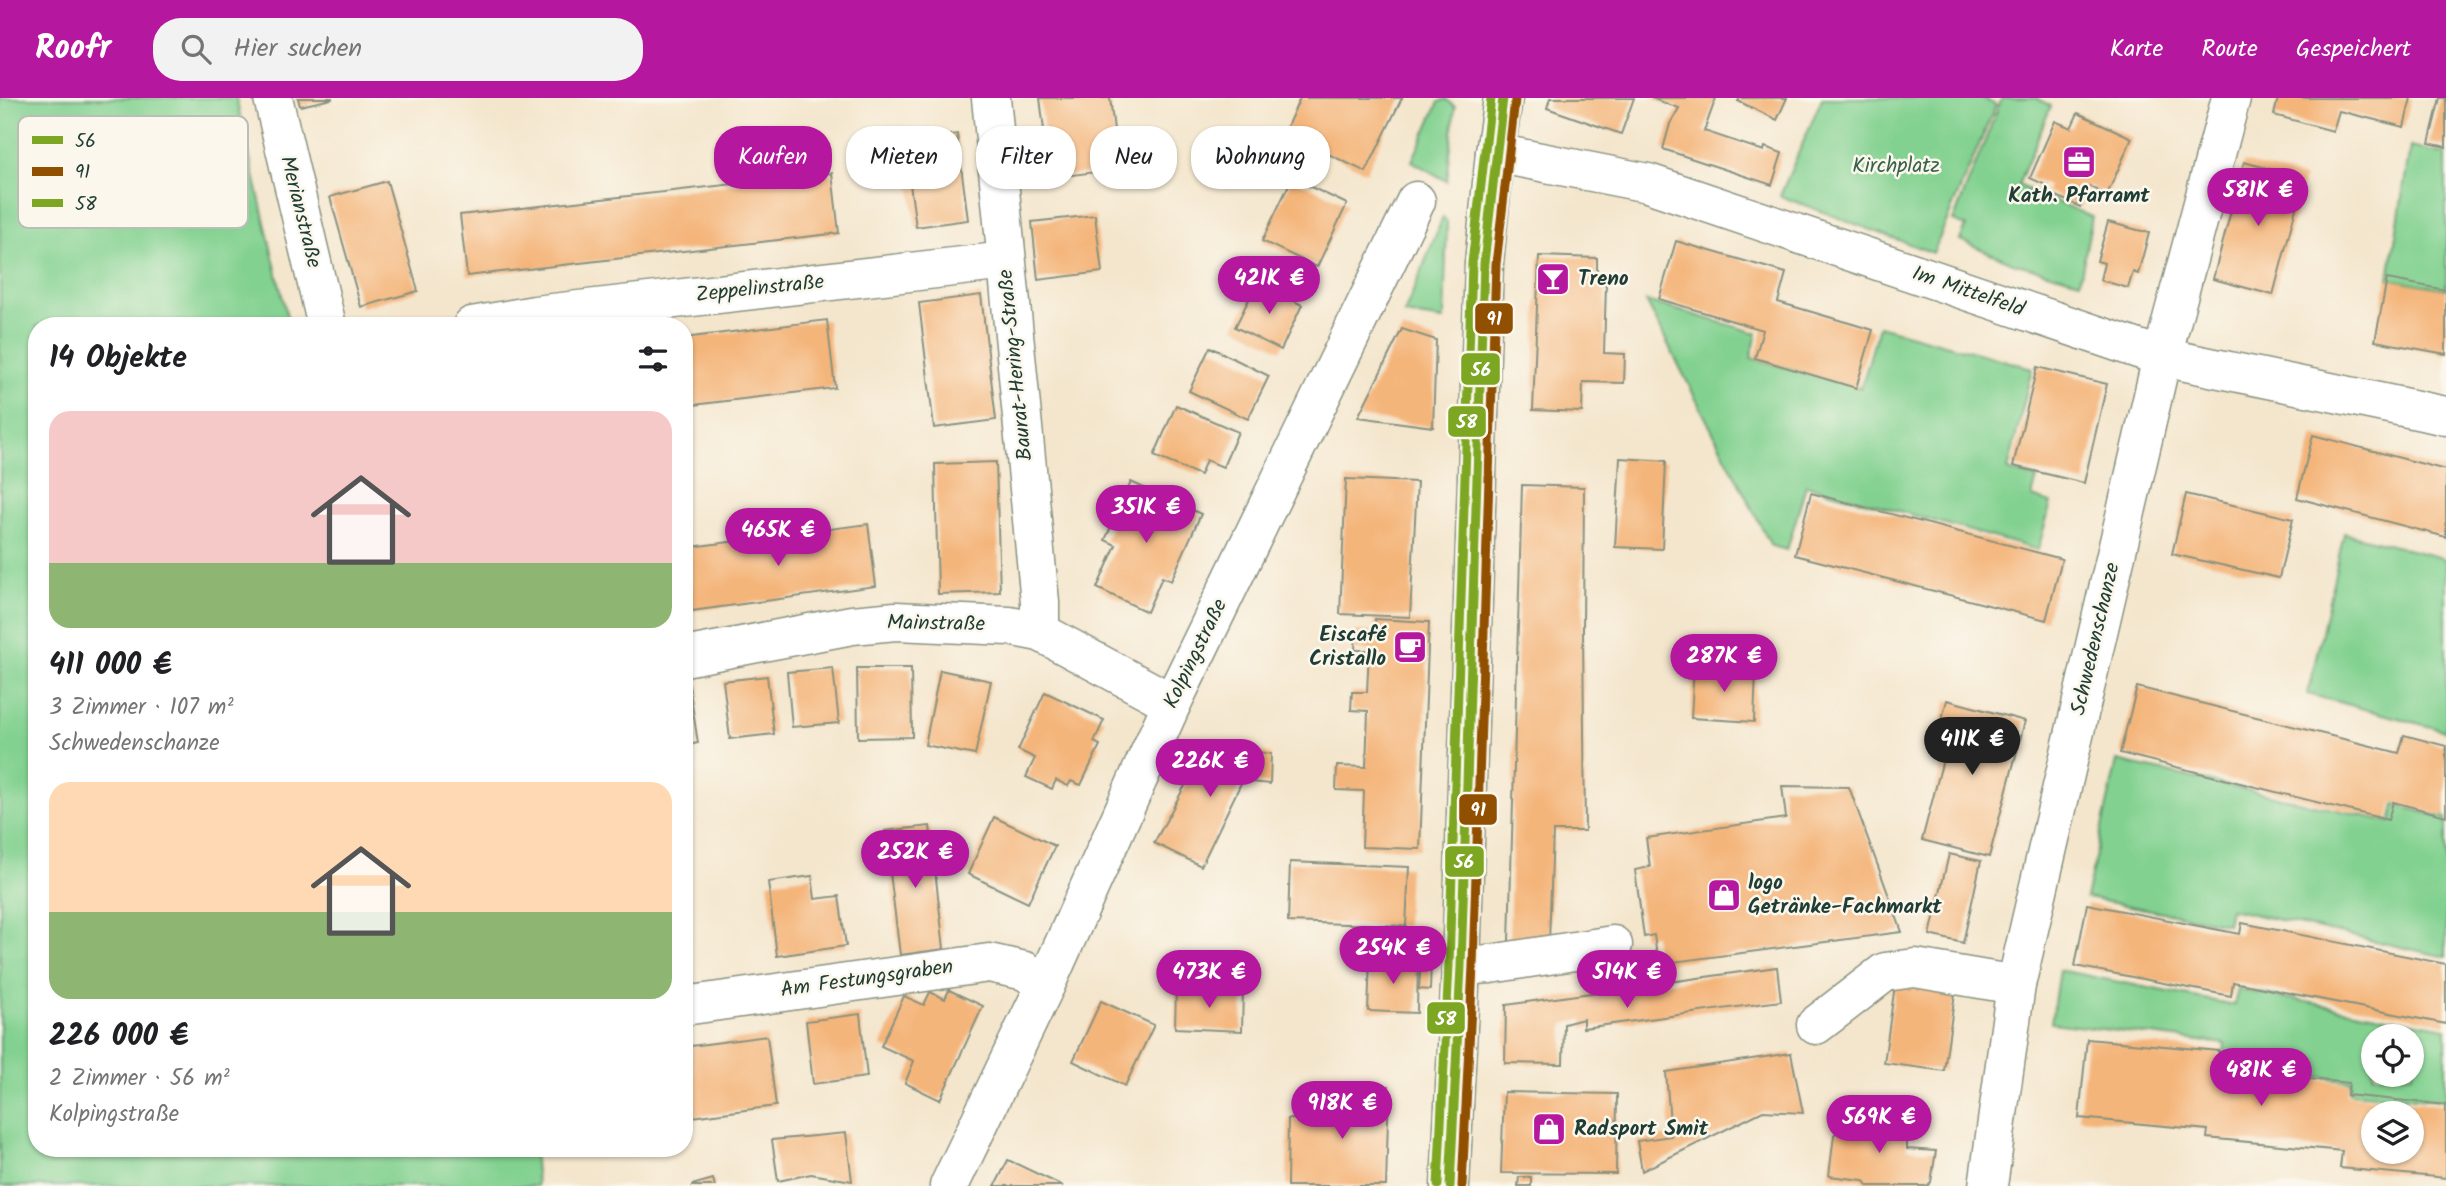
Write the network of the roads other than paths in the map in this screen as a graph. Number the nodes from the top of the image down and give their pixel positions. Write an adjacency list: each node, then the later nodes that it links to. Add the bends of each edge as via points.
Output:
1 (273, 98): 8 (street, Merianstraße)
2 (991, 98): 7 (street, Baurat-Hering-Straße)
3 (1503, 98): 5 (street)
4 (2231, 98): 10 (street, Schwedenschanze)
5 (1495, 153): 10 (street, Im Mittelfeld, via 1648,183); 16 (street, via 1485,263)
6 (1416, 201): 14 (street, Kolpingstraße)
7 (1006, 261): 9 (street, Zeppelinstraße); 12 (street, Baurat-Hering-Straße)
8 (325, 317)
9 (524, 317)
10 (2162, 356): 11 (street, Im Mittelfeld); 18 (street, Schwedenschanze)
11 (2446, 416)
12 (1040, 632): 13 (street, Mainstraße, via 1009,625 896,621); 14 (street, Mainstraße)
13 (693, 655)
14 (1172, 703): 17 (street, Kolpingstraße)
15 (1614, 945): 16 (street)
16 (1461, 966): 22 (street)
17 (1046, 984): 19 (street, Am Festungsgraben, via 1025,971 989,963); 21 (street, Kolpingstraße)
18 (2016, 985): 20 (street, via 1915,968 1885,972); 23 (street, Schwedenschanze)
19 (693, 1005)
20 (1816, 1025)
21 (949, 1186)
22 (1450, 1186)
23 (1988, 1186)

